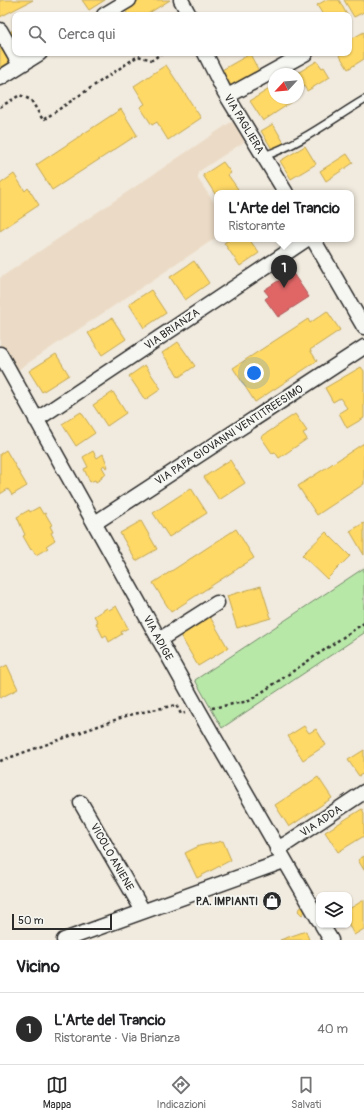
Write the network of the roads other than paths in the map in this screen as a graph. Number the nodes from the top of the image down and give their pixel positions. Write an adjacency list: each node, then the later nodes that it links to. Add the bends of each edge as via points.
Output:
1 (129, 0): 3 (street)
2 (182, 0): 4 (street)
3 (109, 12)
4 (188, 12)
5 (0, 30): 6 (street)
6 (12, 51)
7 (15, 56): 11 (street)
8 (35, 56): 11 (street)
9 (207, 56): 13 (street, VIA PAGLIERA)
10 (301, 56): 13 (street)
11 (20, 65): 12 (street)
12 (0, 78)
13 (228, 96): 15 (street, VIA PAGLIERA)
14 (364, 100): 15 (lane, via 283,148)
15 (264, 156): 16 (street, VIA PAGLIERA)
16 (284, 190)
17 (303, 242): 22 (street, VIA BRIANZA)
18 (315, 242): 19 (street)
19 (364, 327)
20 (364, 347): 23 (street, VIA PAPA GIOVANNI VENTITREESIMO)
21 (0, 356): 22 (street, VIA ADIGE)
22 (36, 420): 23 (street, VIA ADIGE)
23 (95, 523): 25 (street, VIA ADIGE)
24 (216, 604): 25 (street)
25 (159, 640): 28 (street, VIA ADIGE)
26 (364, 792): 28 (street, VIA ADDA)
27 (81, 803): 30 (street, VICOLO ANIENE)
28 (277, 849): 29 (street, VIA ADIGE)
29 (284, 861): 30 (street); 31 (street, VIA ADIGE)
30 (143, 911): 33 (street)
31 (316, 915)
32 (324, 928): 34 (street)
33 (64, 940)
34 (331, 940)

